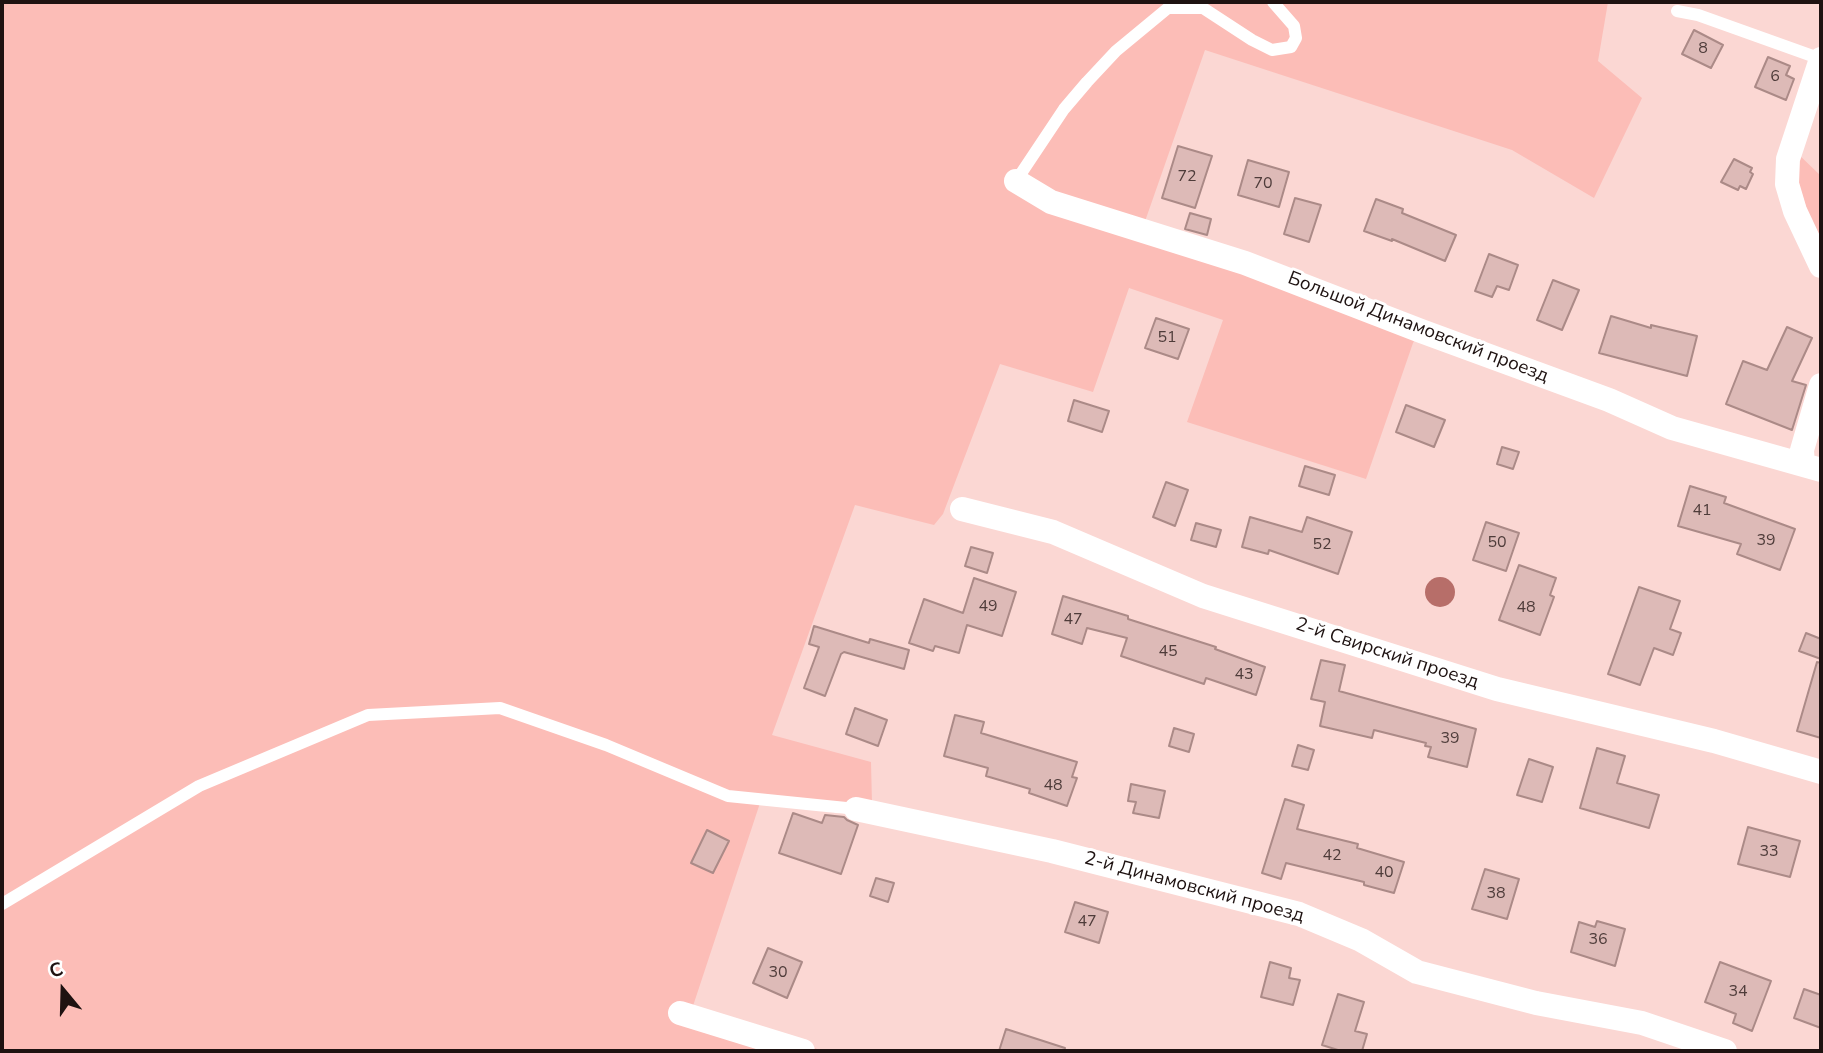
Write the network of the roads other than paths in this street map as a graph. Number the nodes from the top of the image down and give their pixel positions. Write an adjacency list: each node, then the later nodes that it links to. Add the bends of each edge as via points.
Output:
1 (1273, 2): 4 (lane, via 1294,26 1296,38 1291,47 1272,50 1203,8 1168,8 1087,82)
2 (1677, 10): 3 (lane)
3 (1821, 59): 5 (street, via 1788,159 1787,184)
4 (1016, 181): 7 (street, Большой Динамовский проезд, via 1051,202 1245,262 1672,428)
5 (1821, 266)
6 (1821, 385): 7 (street, via 1802,450)
7 (1812, 467)
8 (962, 509): 9 (street, 2-й Свирский проезд, via 1053,532 1203,596 1497,689 1714,740)
9 (1821, 772)
10 (856, 809): 11 (lane, via 728,796 606,745 500,708 368,715 199,786); 14 (street, 2-й Динамовский проезд, via 1052,851 1299,914 1361,940 1418,972 1536,1003 1642,1023)
11 (2, 904)
12 (680, 1013): 13 (street)
13 (803, 1051)
14 (1725, 1051)

